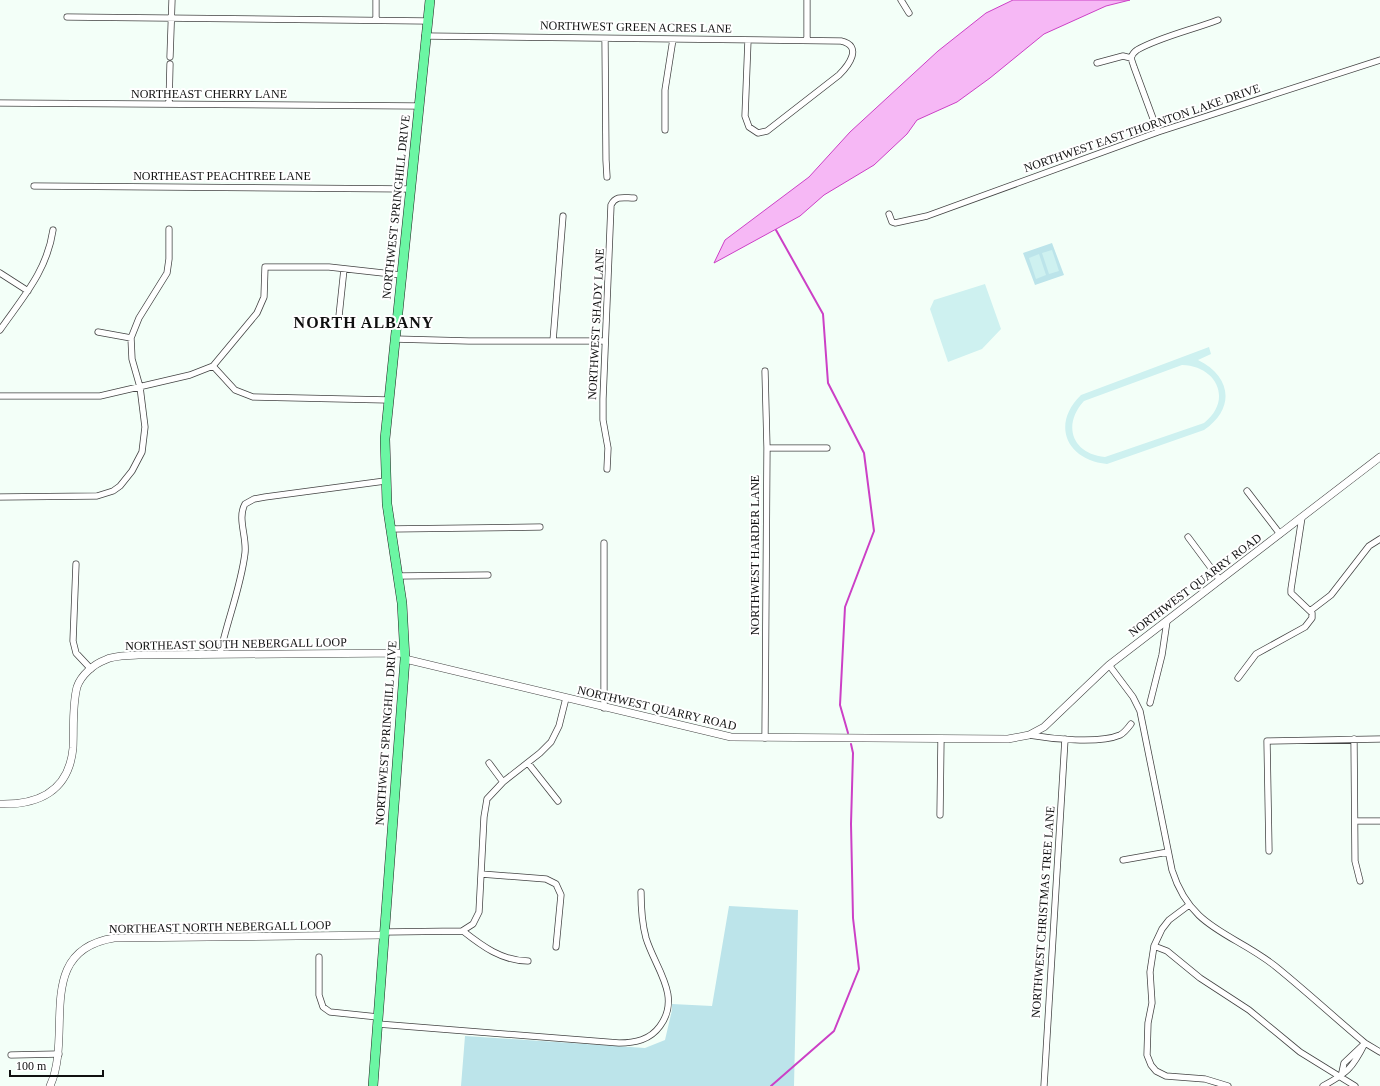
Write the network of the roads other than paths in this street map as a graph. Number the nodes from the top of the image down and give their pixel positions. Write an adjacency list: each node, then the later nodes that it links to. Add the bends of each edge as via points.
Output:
1 (172, 0): 8 (street)
2 (376, 0): 9 (street)
3 (430, 0): 11 (main road, NORTHWEST SPRINGHILL DRIVE)
4 (807, 0): 16 (street)
5 (901, 0): 6 (street)
6 (909, 13)
7 (67, 17): 8 (street)
8 (171, 17): 9 (street); 17 (street)
9 (376, 20): 11 (street)
10 (1218, 20): 18 (street, via 1136,51)
11 (427, 21): 12 (main road, NORTHWEST SPRINGHILL DRIVE)
12 (425, 36): 13 (street, NORTHWEST GREEN ACRES LANE, via 549,36); 24 (main road, NORTHWEST SPRINGHILL DRIVE)
13 (605, 39): 14 (street, NORTHWEST GREEN ACRES LANE); 27 (street)
14 (673, 39): 15 (street, NORTHWEST GREEN ACRES LANE); 25 (street, via 665,90)
15 (748, 40): 16 (street, NORTHWEST GREEN ACRES LANE); 16 (street, NORTHWEST GREEN ACRES LANE, via 745,116 750,128 758,133 771,128 839,75 851,61 851,47 846,42)
16 (807, 40)
17 (170, 57)
18 (1131, 58): 20 (street, via 1123,56); 26 (street)
19 (1380, 60): 26 (street, NORTHWEST EAST THORNTON LAKE DRIVE)
20 (1097, 63)
21 (170, 64): 23 (street)
22 (0, 103): 23 (street, NORTHEAST CHERRY LANE)
23 (169, 104): 24 (street, NORTHEAST CHERRY LANE)
24 (418, 106): 29 (main road, NORTHWEST SPRINGHILL DRIVE)
25 (665, 130)
26 (1158, 132): 31 (street, NORTHWEST EAST THORNTON LAKE DRIVE, via 912,220 895,223)
27 (607, 177)
28 (34, 186): 29 (street, NORTHEAST PEACHTREE LANE)
29 (410, 189): 37 (main road, NORTHWEST SPRINGHILL DRIVE)
30 (634, 198): 45 (street, NORTHWEST SHADY LANE, via 619,198 611,205)
31 (889, 214)
32 (563, 216): 44 (street)
33 (169, 229): 42 (street, via 167,272 139,318)
34 (53, 230): 38 (street, via 42,269)
35 (344, 269): 37 (street); 39 (street); 46 (street, via 265,267 264,297 259,309)
36 (0, 273): 38 (street)
37 (401, 275): 43 (main road, NORTHWEST SPRINGHILL DRIVE)
38 (28, 291): 40 (street)
39 (339, 316)
40 (0, 330)
41 (98, 332): 42 (street)
42 (131, 338): 48 (street, via 132,358)
43 (395, 339): 44 (street); 50 (main road, NORTHWEST SPRINGHILL DRIVE)
44 (553, 341): 45 (street)
45 (604, 341): 54 (street, NORTHWEST SHADY LANE, via 603,420 608,448)
46 (213, 366): 48 (street, via 190,375); 50 (street, via 235,390 253,397)
47 (765, 371): 51 (street, NORTHWEST HARDER LANE)
48 (140, 387): 49 (street, via 100,396); 57 (street, via 145,427 144,444 132,471 120,486 106,494 88,497)
49 (0, 396)
50 (388, 400): 55 (main road, NORTHWEST SPRINGHILL DRIVE)
51 (767, 448): 52 (street); 81 (street, NORTHWEST HARDER LANE)
52 (827, 448)
53 (1380, 457): 58 (street, NORTHWEST QUARRY ROAD)
54 (606, 469)
55 (385, 481): 60 (main road, NORTHWEST SPRINGHILL DRIVE); 71 (street, via 264,497 245,504 242,515 245,553)
56 (1247, 492): 61 (street)
57 (0, 497)
58 (1302, 517): 61 (street, NORTHWEST QUARRY ROAD); 69 (street, via 1291,589)
59 (540, 527): 60 (street)
60 (390, 529): 67 (main road, NORTHWEST SPRINGHILL DRIVE)
61 (1280, 534): 68 (street, NORTHWEST QUARRY ROAD)
62 (1188, 537): 68 (street)
63 (1380, 539): 69 (street, via 1369,546 1331,594)
64 (604, 543): 78 (street)
65 (76, 564): 74 (street, via 73,641 76,653)
66 (488, 575): 67 (street)
67 (398, 576): 72 (main road, NORTHWEST SPRINGHILL DRIVE)
68 (1220, 580): 70 (street, NORTHWEST QUARRY ROAD)
69 (1310, 611): 75 (street, via 1312,618 1305,627 1256,654)
70 (1167, 621): 73 (street, NORTHWEST QUARRY ROAD); 77 (street, via 1162,655)
71 (220, 654): 72 (street, NORTHEAST SOUTH NEBERGALL LOOP); 74 (street, NORTHEAST SOUTH NEBERGALL LOOP, via 129,656 106,659)
72 (405, 656): 76 (street, NORTHWEST QUARRY ROAD); 102 (main road, NORTHWEST SPRINGHILL DRIVE)
73 (1109, 665): 80 (street, NORTHWEST QUARRY ROAD, via 1050,722); 95 (street, via 1133,697 1140,711)
74 (91, 669): 90 (street, NORTHEAST SOUTH NEBERGALL LOOP, via 77,686 72,754 63,780 52,791 35,800 20,804)
75 (1238, 678)
76 (566, 698): 78 (street, NORTHWEST QUARRY ROAD); 86 (street, via 555,735)
77 (1150, 703)
78 (604, 708): 81 (street, NORTHWEST QUARRY ROAD, via 713,734)
79 (1131, 724): 83 (street, NORTHWEST QUARRY ROAD, via 1122,734 1110,738)
80 (1029, 735): 82 (street, NORTHWEST QUARRY ROAD, via 1008,739); 83 (street, NORTHWEST QUARRY ROAD)
81 (765, 738): 82 (street, NORTHWEST QUARRY ROAD)
82 (941, 739): 91 (street)
83 (1065, 739): 115 (street, NORTHWEST CHRISTMAS TREE LANE)
84 (1354, 739): 85 (street); 92 (street); 94 (street, via 1267,741)
85 (1380, 739)
86 (528, 763): 88 (street); 89 (street)
87 (489, 764): 88 (street)
88 (503, 782): 97 (street, via 487,799 484,808)
89 (558, 801)
90 (0, 804)
91 (940, 815)
92 (1355, 821): 93 (street); 98 (street, via 1354,861)
93 (1380, 821)
94 (1268, 851)
95 (1168, 852): 96 (street); 100 (street, via 1174,878)
96 (1123, 860)
97 (481, 874): 101 (street, via 477,919); 104 (street, via 552,880 561,895)
98 (1360, 881)
99 (641, 892): 107 (street, via 645,936 664,978 669,996 667,1014 657,1030 643,1040 628,1043)
100 (1189, 905): 103 (street, via 1169,920); 108 (street, via 1212,928 1257,952)
101 (463, 931): 102 (street); 106 (street, via 482,946 500,955 516,961)
102 (384, 934): 107 (main road, NORTHWEST SPRINGHILL DRIVE); 110 (street, NORTHEAST NORTH NEBERGALL LOOP, via 101,940 81,951 66,972 60,996)
103 (1154, 946): 112 (street, via 1167,951 1300,1052); 116 (street, via 1150,972 1152,1003 1146,1050 1151,1065 1166,1076 1205,1079)
104 (556, 947)
105 (319, 958): 107 (street, via 319,995 322,1008 330,1012)
106 (528, 961)
107 (378, 1021): 114 (main road, NORTHWEST SPRINGHILL DRIVE)
108 (1365, 1043): 109 (street); 112 (street, via 1350,1068)
109 (1380, 1052)
110 (59, 1054): 111 (street); 113 (street, NORTHEAST NORTH NEBERGALL LOOP)
111 (12, 1055)
112 (1341, 1077): 117 (street); 118 (street)
113 (50, 1086)
114 (373, 1086)
115 (1044, 1086)
116 (1228, 1086)
117 (1323, 1086)
118 (1355, 1086)

